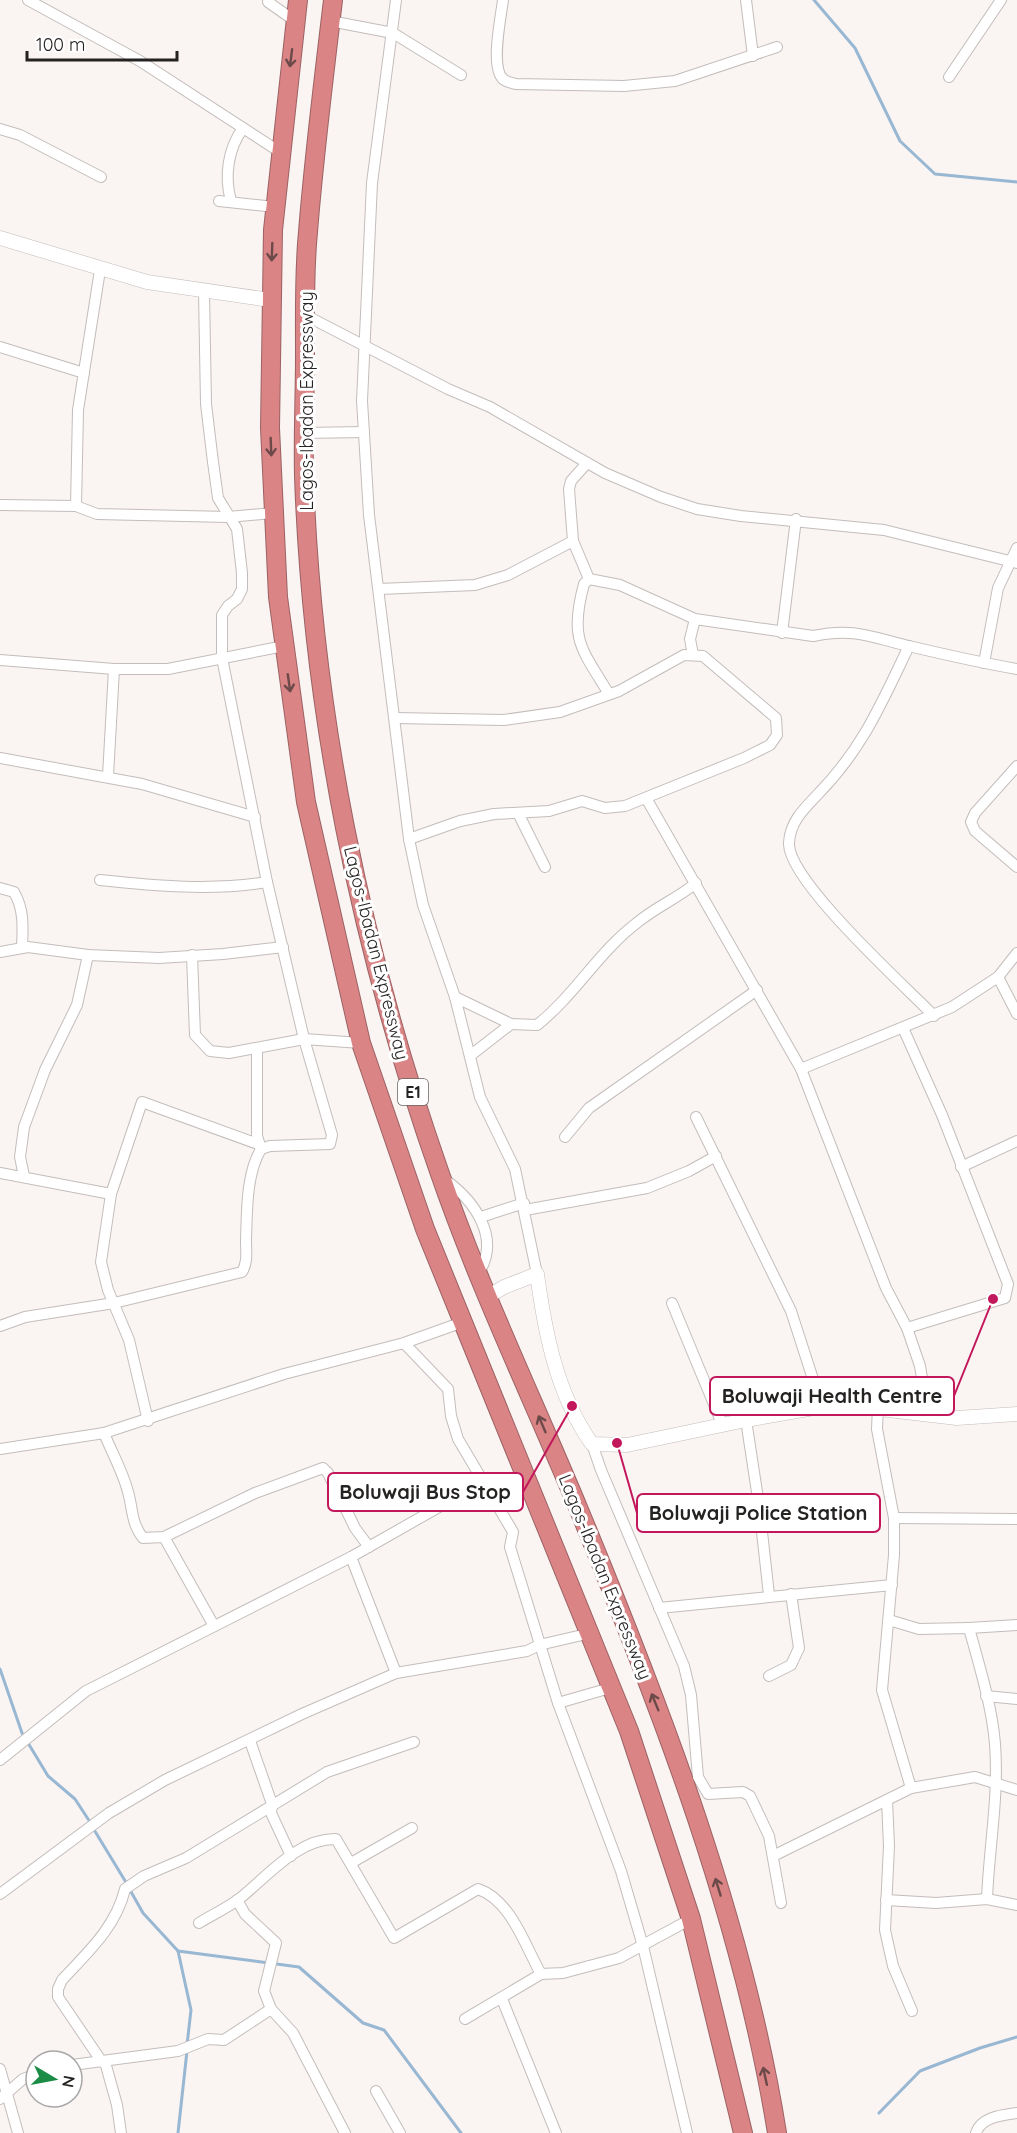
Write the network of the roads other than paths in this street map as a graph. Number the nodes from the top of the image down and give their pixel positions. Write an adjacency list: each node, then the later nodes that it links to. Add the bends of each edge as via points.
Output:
1 (28, 0): 16 (street, via 140,61)
2 (298, 0): 9 (highway, Lagos-Ibadan Expressway / E1)
3 (333, 0): 10 (highway, Lagos-Ibadan Expressway / E1)
4 (396, 0): 11 (street)
5 (503, 0): 13 (street, via 497,51 499,72 504,80 516,84 624,86 675,81)
6 (746, 0): 13 (street)
7 (1000, 0): 15 (street)
8 (268, 2): 9 (street)
9 (295, 21): 18 (highway, Lagos-Ibadan Expressway / E1, one-way to 18)
10 (330, 21): 11 (street); 27 (highway, Lagos-Ibadan Expressway / E1, via 307,236)
11 (393, 33): 14 (street); 28 (street, via 372,183)
12 (777, 47): 13 (street)
13 (753, 56)
14 (461, 75)
15 (949, 77)
16 (243, 128): 18 (street); 21 (street, via 233,141 227,172)
17 (0, 129): 19 (street, via 20,135)
18 (280, 152): 22 (highway, Lagos-Ibadan Expressway / E1)
19 (101, 177)
20 (219, 201): 21 (street)
21 (231, 201): 22 (street)
22 (274, 207): 26 (highway, Lagos-Ibadan Expressway / E1, one-way to 26)
23 (0, 238): 24 (street)
24 (100, 270): 25 (street); 30 (street)
25 (204, 292): 26 (street); 37 (street, via 208,416 218,498)
26 (270, 300): 36 (highway, Lagos-Ibadan Expressway / E1, one-way to 36)
27 (305, 315): 28 (street); 32 (highway, Lagos-Ibadan Expressway / E1)
28 (363, 343): 31 (street); 33 (street, via 490,407)
29 (0, 347): 30 (street)
30 (84, 374): 35 (street, via 78,410)
31 (364, 432): 32 (street); 43 (street)
32 (304, 433): 95 (highway, Lagos-Ibadan Expressway / E1, via 318,659 353,868 404,1065)
33 (587, 463): 38 (street, via 697,509); 39 (street, via 569,489)
34 (0, 505): 35 (street)
35 (76, 506): 37 (street, via 97,514)
36 (273, 513): 37 (street); 46 (highway, Lagos-Ibadan Expressway / E1)
37 (228, 517): 49 (street, via 237,529 242,589 222,615)
38 (796, 519): 41 (street, via 884,530); 45 (street)
39 (573, 541): 42 (street); 43 (street, via 508,575 475,585)
40 (1017, 548): 41 (street)
41 (1015, 562): 51 (street, via 1004,572 998,588)
42 (590, 579): 44 (street, via 620,585); 54 (street, via 584,584 575,628 578,643)
43 (379, 589): 55 (street)
44 (695, 619): 45 (street); 48 (street, via 690,639)
45 (782, 633): 47 (street, via 813,636 861,632)
46 (284, 646): 49 (street); 83 (highway, Lagos-Ibadan Expressway / E1, one-way to 83, via 306,802)
47 (909, 646): 51 (street); 79 (street, via 860,744 805,805 790,832 788,846 804,878 836,916)
48 (693, 655): 54 (street, via 684,655); 59 (street, via 703,656 776,718 777,735 770,746)
49 (222, 658): 52 (street, via 168,669); 61 (street)
50 (0, 660): 52 (street)
51 (984, 663): 53 (street)
52 (114, 669): 58 (street)
53 (1017, 669)
54 (609, 694): 55 (street, via 560,712 504,720)
55 (395, 718): 62 (street)
56 (0, 758): 58 (street)
57 (1017, 766): 64 (street, via 971,822 975,831)
58 (108, 776): 61 (street)
59 (646, 798): 60 (street, via 625,806 605,808 582,801 549,811); 67 (street)
60 (518, 813): 62 (street, via 460,821); 63 (street)
61 (255, 817): 66 (street)
62 (409, 838): 77 (street, via 423,905)
63 (545, 867)
64 (1017, 867)
65 (100, 880): 66 (street, via 162,887)
66 (267, 882): 70 (street)
67 (696, 883): 76 (street); 80 (street, via 638,921 537,1025)
68 (0, 888): 69 (street, via 14,892 18,899 23,920)
69 (22, 947): 71 (street); 73 (street)
70 (283, 947): 74 (street); 82 (street)
71 (0, 952)
72 (1017, 953): 75 (street)
73 (88, 955): 74 (street); 94 (street, via 77,1005 45,1070 24,1127 20,1157)
74 (192, 955): 84 (street, via 195,1035 210,1050 218,1052)
75 (998, 977): 78 (street); 79 (street)
76 (757, 990): 86 (street); 88 (street, via 589,1108)
77 (455, 997): 80 (street); 85 (street)
78 (1017, 1014)
79 (934, 1016): 81 (street)
80 (511, 1024): 85 (street)
81 (903, 1028): 86 (street); 92 (street)
82 (304, 1039): 83 (street); 84 (street); 90 (street, via 332,1135 330,1144)
83 (361, 1043): 104 (highway, Lagos-Ibadan Expressway / E1, via 425,1228)
84 (257, 1048): 90 (street)
85 (471, 1055): 97 (street, via 480,1097 515,1169)
86 (801, 1069): 106 (street, via 886,1288)
87 (696, 1117): 91 (street)
88 (565, 1137)
89 (1017, 1141): 92 (street)
90 (260, 1147): 96 (street, via 142,1102); 102 (street, via 252,1172 247,1265 242,1272)
91 (716, 1156): 97 (street, via 647,1188); 108 (street, via 791,1311)
92 (961, 1167): 106 (street, via 1007,1278 1007,1293 1005,1298)
93 (0, 1173): 94 (street)
94 (24, 1176): 96 (street)
95 (440, 1176): 98 (street, via 465,1196); 99 (highway, Lagos-Ibadan Expressway / E1)
96 (111, 1194): 102 (street, via 101,1262)
97 (525, 1206): 98 (street); 100 (street)
98 (481, 1217): 99 (street, via 488,1246 486,1263)
99 (478, 1274): 101 (highway, Lagos-Ibadan Expressway / E1)
100 (537, 1274): 101 (street); 116 (street, via 543,1320 556,1370 576,1420)
101 (487, 1297): 180 (highway, Lagos-Ibadan Expressway / E1, one-way to 101, via 725,1912 661,1716 579,1510)
102 (114, 1303): 105 (street, via 25,1317); 113 (street, via 129,1340)
103 (672, 1303): 114 (street)
104 (463, 1322): 107 (street); 132 (highway, Lagos-Ibadan Expressway / E1)
105 (0, 1326)
106 (907, 1328): 111 (street, via 920,1366)
107 (404, 1343): 113 (street, via 284,1374); 118 (street, via 448,1389 458,1439)
108 (822, 1407): 109 (street); 112 (street)
109 (878, 1407): 111 (street); 119 (street, via 877,1429)
110 (1017, 1414): 111 (street, via 957,1418)
111 (928, 1415)
112 (746, 1420): 114 (street); 126 (street)
113 (148, 1421): 115 (street)
114 (723, 1426): 116 (street, via 627,1445)
115 (104, 1433): 117 (street); 121 (street, via 129,1493 137,1531 143,1538)
116 (592, 1444): 127 (street)
117 (0, 1449)
118 (483, 1482): 122 (street); 133 (street, via 513,1532 510,1547)
119 (894, 1518): 120 (street); 124 (street)
120 (1017, 1519)
121 (164, 1537): 122 (street, via 255,1493 323,1468); 130 (street)
122 (369, 1547): 123 (street)
123 (351, 1557): 130 (street); 134 (street)
124 (892, 1585): 125 (street); 128 (street)
125 (791, 1594): 126 (street); 135 (street, via 799,1648 791,1665)
126 (769, 1595): 127 (street)
127 (659, 1608): 150 (street, via 689,1685 698,1777 708,1794 743,1792 750,1796 769,1836)
128 (890, 1620): 131 (street, via 919,1629); 144 (street, via 882,1690)
129 (1017, 1625): 131 (street)
130 (214, 1626): 142 (street, via 86,1691)
131 (969, 1628): 137 (street)
132 (591, 1633): 133 (street); 136 (highway, Lagos-Ibadan Expressway / E1)
133 (539, 1645): 134 (street, via 527,1651); 139 (street)
134 (396, 1673): 140 (street)
135 (769, 1676)
136 (609, 1688): 139 (street); 158 (highway, Lagos-Ibadan Expressway / E1, via 629,1731)
137 (986, 1696): 138 (street); 143 (street, via 995,1744)
138 (1017, 1699)
139 (558, 1703): 160 (street, via 621,1871)
140 (250, 1741): 147 (street); 152 (street, via 165,1780 109,1813)
141 (414, 1742): 147 (street, via 327,1772)
142 (0, 1760)
143 (994, 1784): 144 (street, via 975,1777); 145 (street); 153 (street, via 995,1833)
144 (911, 1788): 146 (street)
145 (1017, 1790)
146 (886, 1800): 150 (street); 155 (street)
147 (272, 1804): 149 (street, via 271,1813); 166 (street, via 186,1858 125,1889 120,1909 107,1931 62,1980 58,1997)
148 (412, 1828): 151 (street)
149 (291, 1856): 151 (street, via 321,1839 336,1839); 154 (street)
150 (773, 1856): 156 (street)
151 (351, 1863): 161 (street, via 394,1938 478,1889 490,1893 501,1904)
152 (0, 1894)
153 (987, 1899): 155 (street, via 936,1903); 157 (street)
154 (237, 1900): 159 (street); 163 (street, via 245,1914 276,1943 264,1991)
155 (886, 1900): 164 (street, via 887,1947)
156 (781, 1903)
157 (1017, 1905)
158 (691, 1919): 160 (street); 179 (highway, Lagos-Ibadan Expressway / E1)
159 (199, 1923)
160 (643, 1946): 161 (street, via 619,1958 563,1973); 178 (street)
161 (541, 1974): 162 (street)
162 (502, 1999): 165 (street); 177 (street)
163 (271, 2009): 166 (street, via 224,2040 208,2039 178,2051); 175 (street, via 293,2033)
164 (912, 2011)
165 (465, 2019)
166 (103, 2062): 167 (street); 174 (street, via 117,2105)
167 (84, 2064)
168 (0, 2069): 171 (street)
169 (24, 2079): 171 (street)
170 (376, 2091): 176 (street)
171 (4, 2096): 173 (street)
172 (1017, 2113): 181 (street, via 986,2120)
173 (18, 2133)
174 (121, 2133)
175 (345, 2133)
176 (400, 2133)
177 (556, 2133)
178 (687, 2133)
179 (743, 2133)
180 (777, 2133)
181 (976, 2133)

